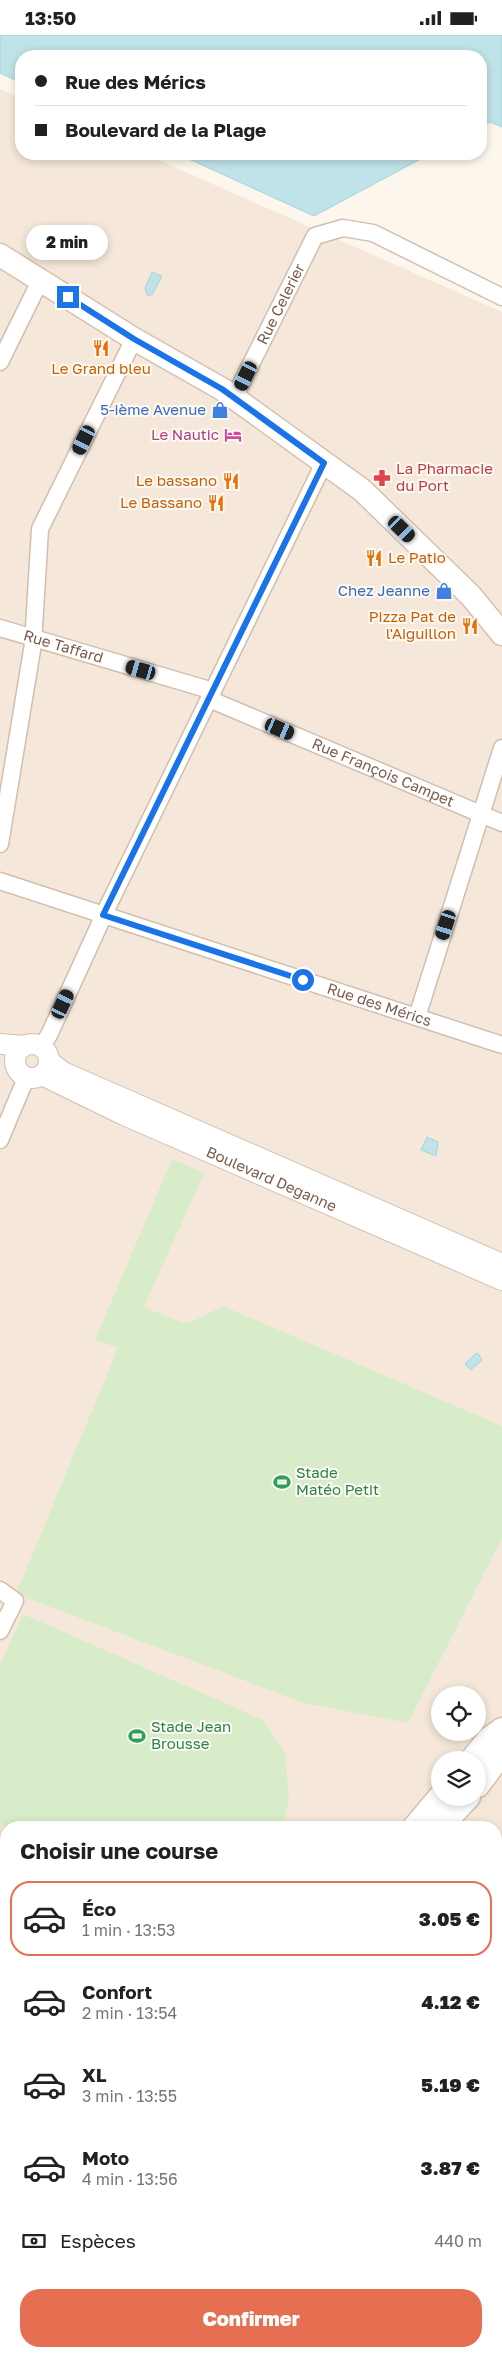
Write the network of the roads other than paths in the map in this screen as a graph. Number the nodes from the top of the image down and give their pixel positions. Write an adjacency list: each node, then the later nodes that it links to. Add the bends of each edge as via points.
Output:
1 (0, 255): 2 (main road)
2 (41, 279): 4 (main road); 5 (street)
3 (502, 297): 6 (street, Rue Celerier, via 373,233 343,228 315,236)
4 (134, 339): 6 (main road); 10 (street, via 40,529)
5 (0, 362)
6 (234, 398): 7 (main road)
7 (324, 463): 9 (main road, via 362,490 471,596); 11 (street)
8 (0, 629): 10 (street, Rue Taffard)
9 (502, 634)
10 (32, 638): 11 (street, Rue Taffard); 15 (street)
11 (211, 695): 13 (street, Rue François Campet); 17 (street)
12 (502, 748): 13 (street)
13 (481, 815): 14 (street, Rue François Campet); 18 (street)
14 (502, 823)
15 (0, 844)
16 (0, 881): 17 (street, Rue des Mérics)
17 (103, 915): 18 (street, Rue des Mérics); 21 (street, via 49,1035)
18 (417, 1017): 20 (street, Rue des Mérics)
19 (0, 1044): 21 (street, Boulevard Deganne)
20 (502, 1045)
21 (28, 1061): 22 (street); 23 (street, Boulevard Deganne, via 64,1072); 24 (street, Boulevard Deganne, via 133,1119)
22 (0, 1140)
23 (502, 1263)
24 (502, 1280)
25 (0, 1590): 26 (street, via 16,1601)
26 (0, 1631)
27 (502, 1729): 28 (main road)
28 (478, 1751)
29 (502, 1754): 30 (main road)
30 (486, 1775)
31 (432, 1806): 33 (main road)
32 (461, 1806): 34 (main road)
33 (419, 1821)
34 (447, 1821)

